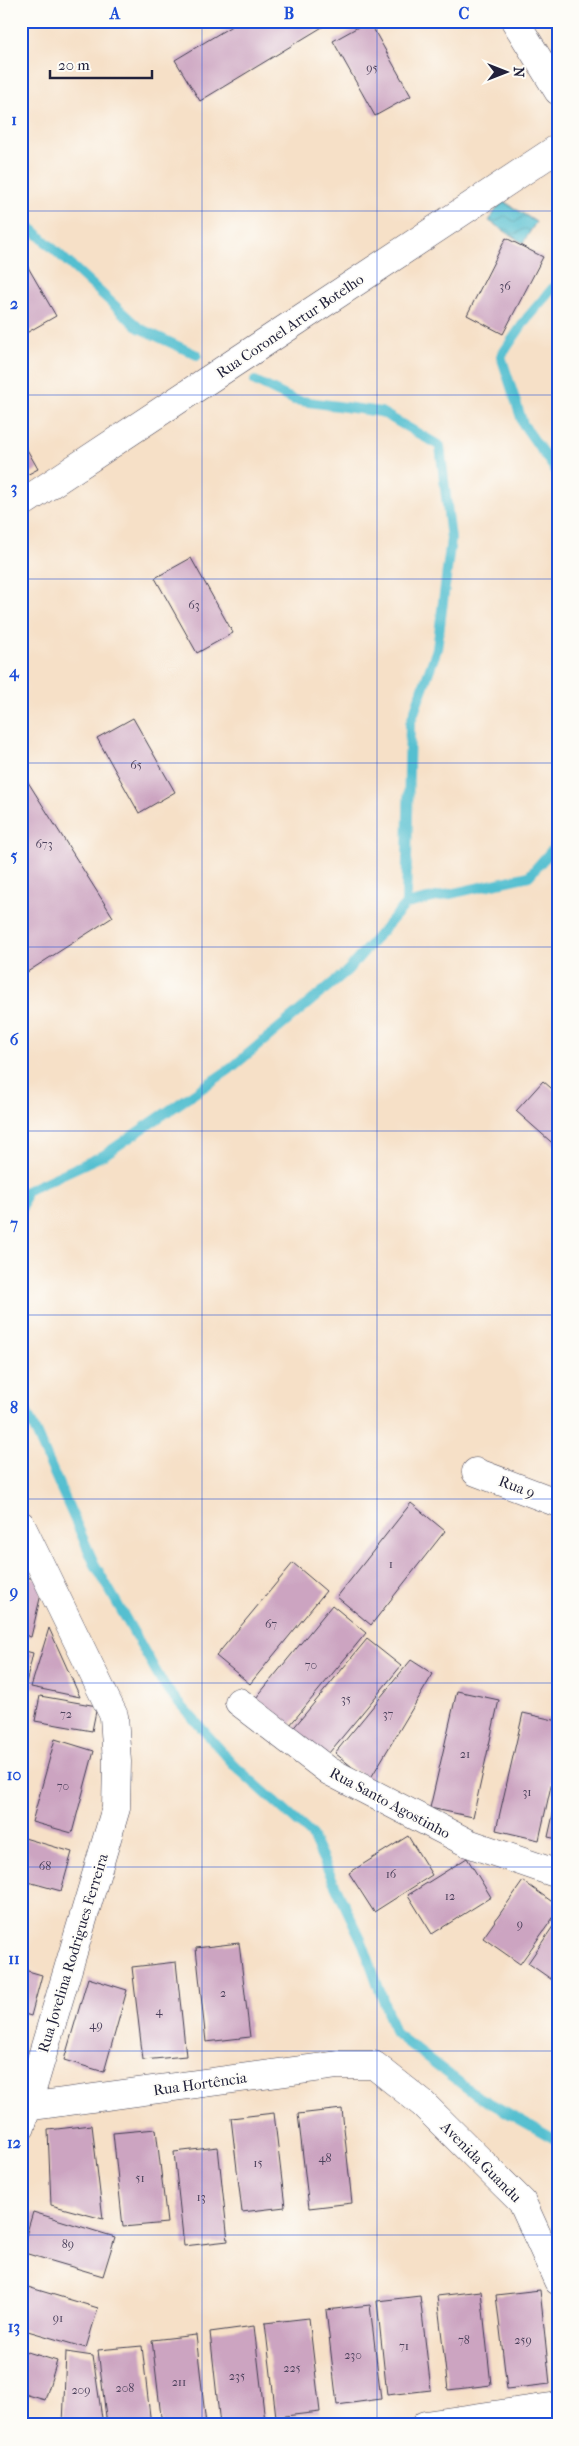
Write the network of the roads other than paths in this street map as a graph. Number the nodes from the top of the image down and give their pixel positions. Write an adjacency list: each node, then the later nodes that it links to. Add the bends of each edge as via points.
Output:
1 (515, 21): 2 (street)
2 (558, 91)
3 (558, 148): 4 (street, Rua Coronel Artur Botelho)
4 (21, 504)
5 (476, 1472): 6 (street, Rua 9)
6 (558, 1503)
7 (21, 1525): 11 (street, Rua Jovelina Rodrigues Ferreira, via 114,1716 117,1762 116,1808)
8 (239, 1702): 9 (street, Rua Santo Agostinho, via 329,1771 468,1843)
9 (558, 1874)
10 (374, 2065): 11 (street, Rua Hortência, via 338,2065); 12 (street, Avenida Guandu, via 423,2104 522,2202)
11 (24, 2117)
12 (558, 2281)
13 (558, 2406): 14 (street)
14 (425, 2425)

